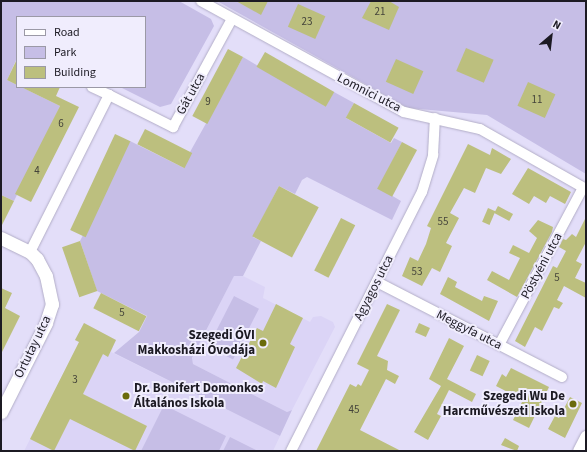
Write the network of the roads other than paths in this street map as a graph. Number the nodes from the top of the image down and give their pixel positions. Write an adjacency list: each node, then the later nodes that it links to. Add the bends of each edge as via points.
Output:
1 (201, 1): 2 (street, Lomnici utca)
2 (232, 19): 4 (street, Gát utca, via 173,127); 5 (street, Lomnici utca, via 404,112)
3 (94, 88): 4 (street, Gát utca)
4 (109, 95): 8 (street)
5 (435, 118): 6 (street, Lomnici utca, via 480,129); 9 (street, Agyagos utca, via 429,174)
6 (585, 188): 10 (street, Pöstyéni utca)
7 (1, 238): 8 (street)
8 (30, 252): 12 (street, Ortutay utca, via 46,276 52,304 46,323)
9 (377, 282): 10 (street, Meggyfa utca); 14 (street, Agyagos utca)
10 (499, 345): 11 (street, Meggyfa utca)
11 (562, 377)
12 (1, 412)
13 (586, 438): 15 (street)
14 (291, 451)
15 (579, 451)

